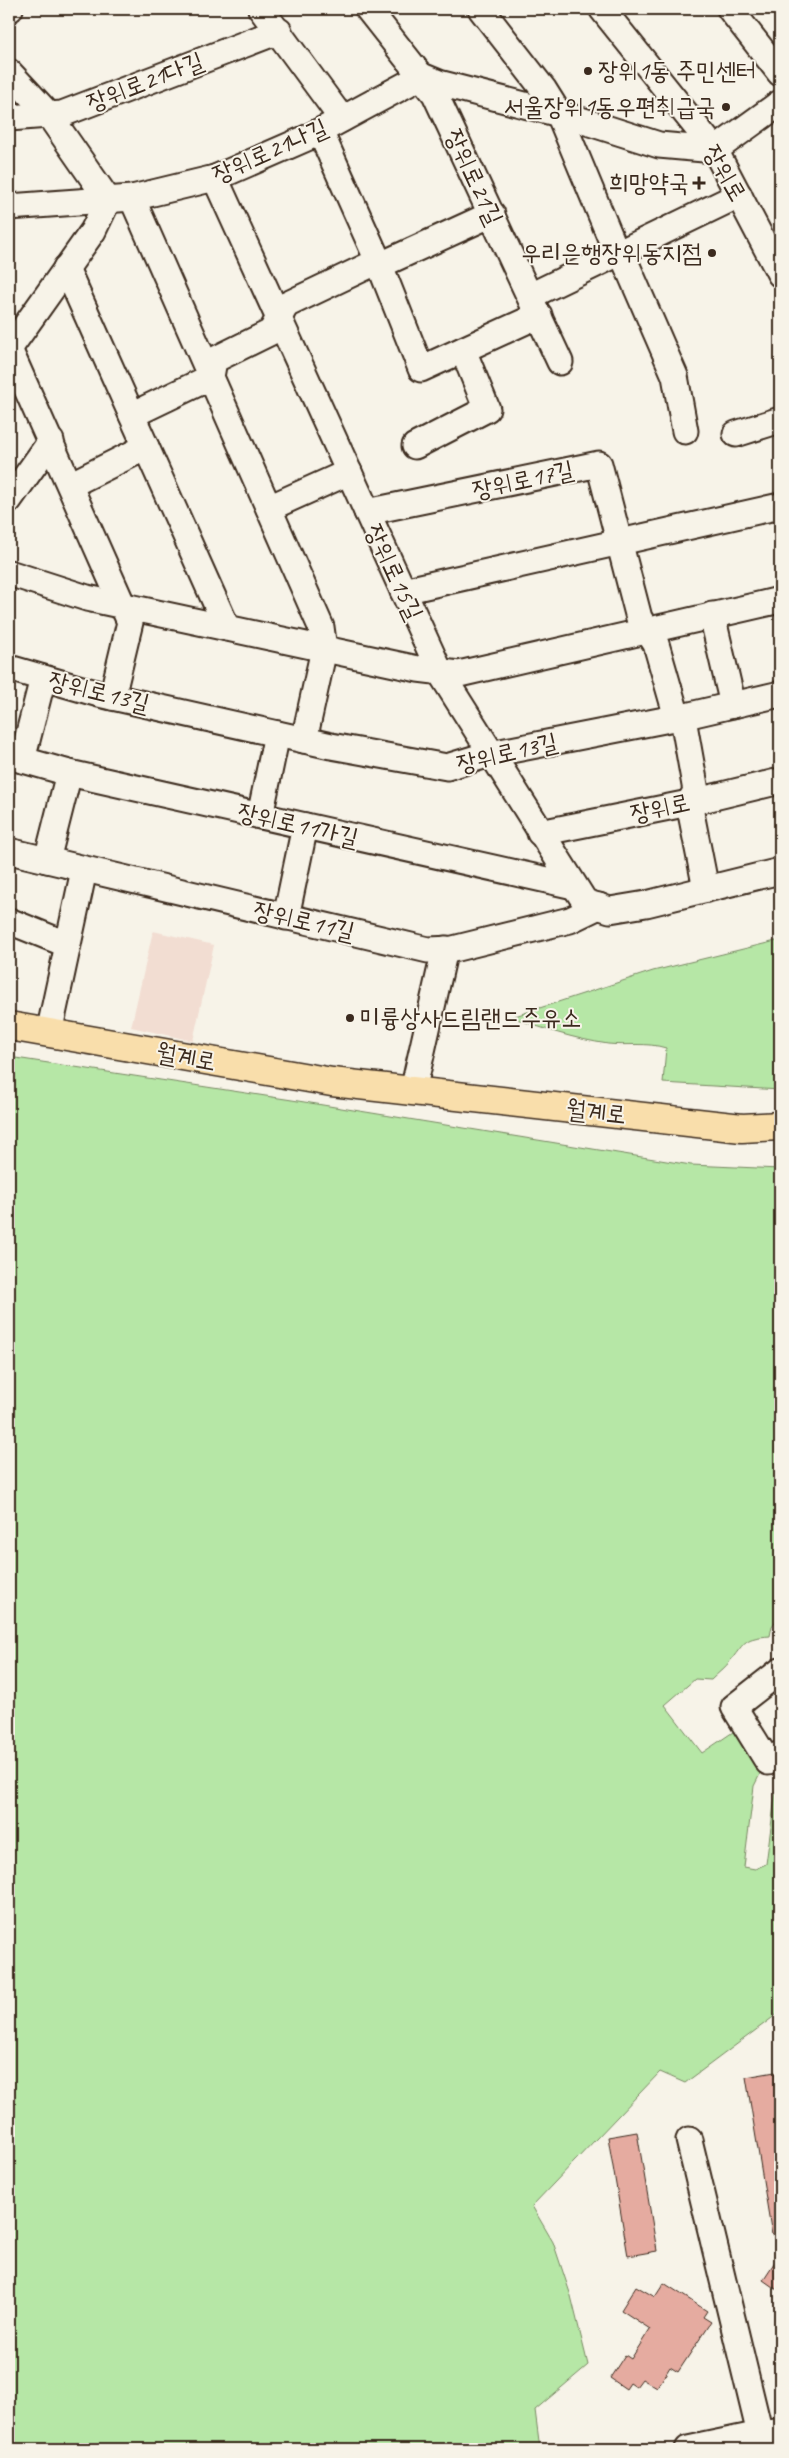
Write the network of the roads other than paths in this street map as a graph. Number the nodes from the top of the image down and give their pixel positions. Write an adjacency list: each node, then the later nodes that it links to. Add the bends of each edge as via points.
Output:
1 (261, 9): 6 (street)
2 (368, 9): 9 (street, 장위로21길)
3 (481, 9): 11 (street)
4 (602, 9): 16 (street, 장위로)
5 (730, 9): 8 (street)
6 (279, 31): 12 (street, 장위로21다길, via 62,114); 14 (street)
7 (9, 72): 12 (street)
8 (780, 73)
9 (422, 76): 11 (street, 장위로21길); 14 (street, 장위로21나길); 21 (street, 장위로21길, via 436,94)
10 (780, 103): 16 (street)
11 (559, 114): 16 (street, 장위로21길, via 659,145); 22 (street)
12 (50, 115): 13 (street, 장위로21다길); 19 (street)
13 (9, 118)
14 (342, 119): 15 (street, 장위로21나길)
15 (320, 131): 17 (street, 장위로21나길); 23 (street)
16 (716, 150): 18 (street, 장위로)
17 (215, 178): 19 (street, 장위로21나길); 27 (street, 장위로15길)
18 (739, 194): 22 (street); 25 (street, 장위로)
19 (120, 199): 20 (street, 장위로21나길); 24 (street); 31 (street)
20 (9, 207)
21 (492, 214): 23 (street); 26 (street, 장위로21길)
22 (619, 253): 26 (street); 34 (street, via 675,376)
23 (379, 263): 27 (street, via 286,304); 29 (street, via 421,369)
24 (66, 268): 28 (street); 32 (street)
25 (780, 274)
26 (534, 306): 29 (street); 30 (street, 장위로21길)
27 (278, 316): 31 (street, via 271,332 214,360); 39 (street, 장위로15길)
28 (9, 349): 36 (street)
29 (463, 350): 37 (street, via 487,409)
30 (560, 362)
31 (211, 377): 32 (street); 43 (street)
32 (132, 416): 38 (street)
33 (780, 420): 35 (street)
34 (686, 431)
35 (736, 434)
36 (51, 442): 40 (street); 41 (street)
37 (415, 446)
38 (146, 447): 40 (street); 51 (street)
39 (349, 472): 43 (street); 44 (street, 장위로15길)
40 (70, 485): 49 (street)
41 (9, 500)
42 (780, 506): 45 (street)
43 (269, 508): 53 (street, via 321,627)
44 (367, 512): 45 (street, 장위로17길, via 599,464); 47 (street, 장위로15길)
45 (620, 543): 47 (street); 52 (street, via 639,618)
46 (9, 573): 49 (street)
47 (403, 591): 55 (street, 장위로15길)
48 (780, 600): 50 (street)
49 (125, 607): 51 (street); 58 (street, via 130,622)
50 (712, 615): 52 (street); 59 (street)
51 (227, 628): 53 (street)
52 (646, 631): 55 (street, via 459,674); 60 (street, via 656,644)
53 (324, 649): 55 (street); 62 (street)
54 (9, 668): 56 (street, 장위로13길)
55 (440, 672): 63 (street, 장위로11길)
56 (43, 678): 58 (street, 장위로13길); 64 (street, 장위로11가길)
57 (780, 694): 59 (street, 장위로13길)
58 (112, 697): 61 (street, 장위로13길)
59 (733, 705): 60 (street, 장위로13길)
60 (678, 718): 63 (street, 장위로13길); 67 (street, via 684,724 696,791)
61 (277, 734): 62 (street, 장위로13길); 68 (street)
62 (304, 740): 63 (street, 장위로13길, via 447,767)
63 (490, 754): 70 (street, 장위로11길)
64 (15, 758): 65 (street, 장위로11가길)
65 (69, 773): 68 (street, 장위로11가길); 72 (street)
66 (780, 781): 67 (street, 장위로)
67 (689, 803): 70 (street, 장위로); 76 (street)
68 (260, 816): 69 (street, 장위로11가길)
69 (305, 826): 75 (street, 장위로11가길); 78 (street)
70 (540, 833): 75 (street, 장위로11길)
71 (9, 851): 72 (street, 장위로11길)
72 (47, 860): 73 (street, 장위로11길)
73 (84, 870): 78 (street, 장위로11길); 80 (street)
74 (780, 871): 76 (street, 장위로11길)
75 (574, 886): 77 (street, 장위로11길, via 585,902)
76 (706, 889): 77 (street, 장위로11길, via 610,910)
77 (599, 906): 81 (street, 장위로11길, via 570,920)
78 (286, 917): 81 (street, 장위로11길, via 428,950)
79 (9, 921): 80 (street)
80 (66, 944): 83 (street)
81 (445, 949): 84 (street)
82 (9, 1026): 83 (main road, 월계로)
83 (49, 1033): 84 (main road, 월계로, via 332,1082)
84 (412, 1091): 85 (main road, 월계로, via 742,1128)
85 (780, 1126)
86 (780, 1671): 87 (street, via 734,1707 768,1762)
87 (780, 1754)
88 (689, 2140): 89 (street)
89 (770, 2432): 90 (street)
90 (688, 2449)

